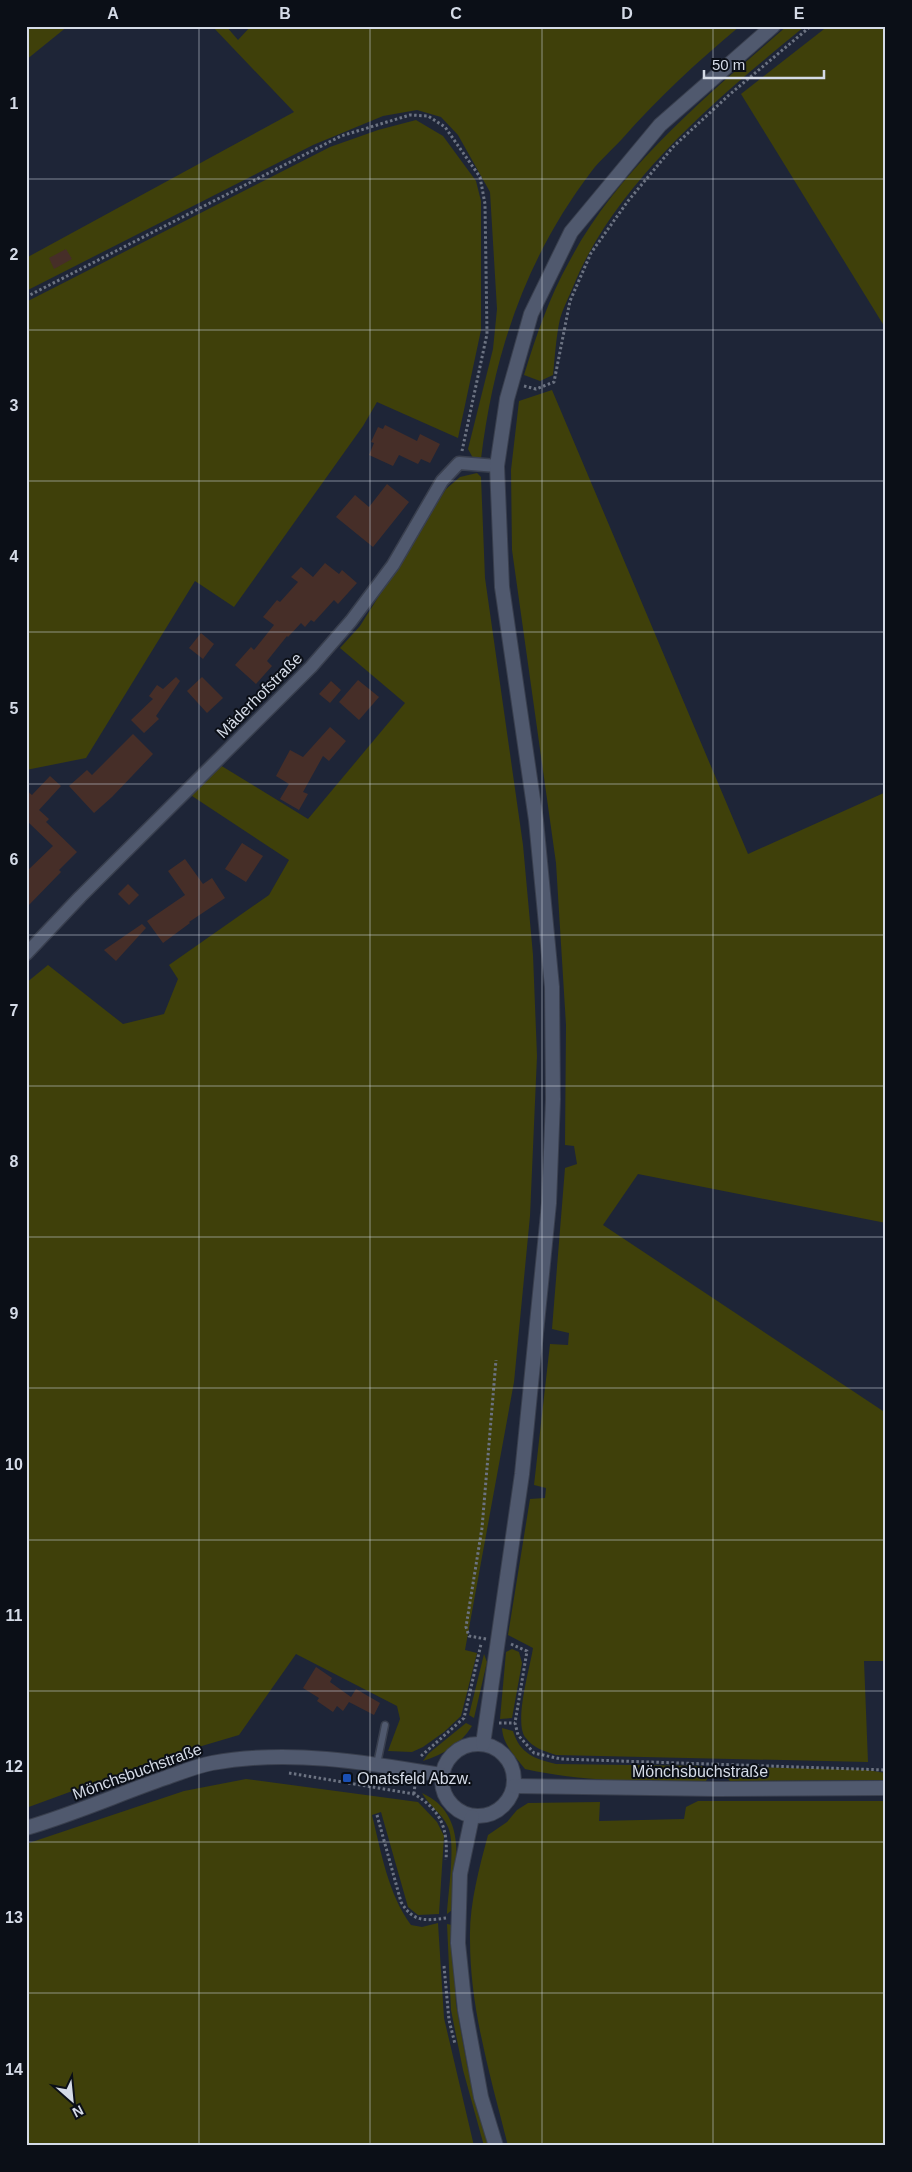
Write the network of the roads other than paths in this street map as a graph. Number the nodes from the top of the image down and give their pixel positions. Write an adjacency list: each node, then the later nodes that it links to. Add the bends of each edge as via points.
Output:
1 (773, 26): 2 (street, via 660,126 571,232 531,314 507,399)
2 (497, 466): 3 (street, Mäderhofstraße, via 459,463 442,481 393,566 311,667); 5 (street, via 502,587 536,820 552,987 553,1099 550,1203 522,1474)
3 (26, 954)
4 (385, 1725): 6 (lane)
5 (483, 1744): 7 (street, via 472,1744 456,1751); 8 (street, via 507,1759 514,1775)
6 (377, 1764): 7 (street, Mönchsbuchstraße); 11 (street, Mönchsbuchstraße, via 284,1756 210,1763)
7 (441, 1775): 10 (street, via 445,1797 461,1813)
8 (514, 1786): 9 (street, Mönchsbuchstraße); 10 (street, via 507,1802 494,1813)
9 (886, 1788)
10 (472, 1817): 12 (street, via 460,1874 458,1943 465,2010 481,2097)
11 (26, 1828)
12 (496, 2146)

